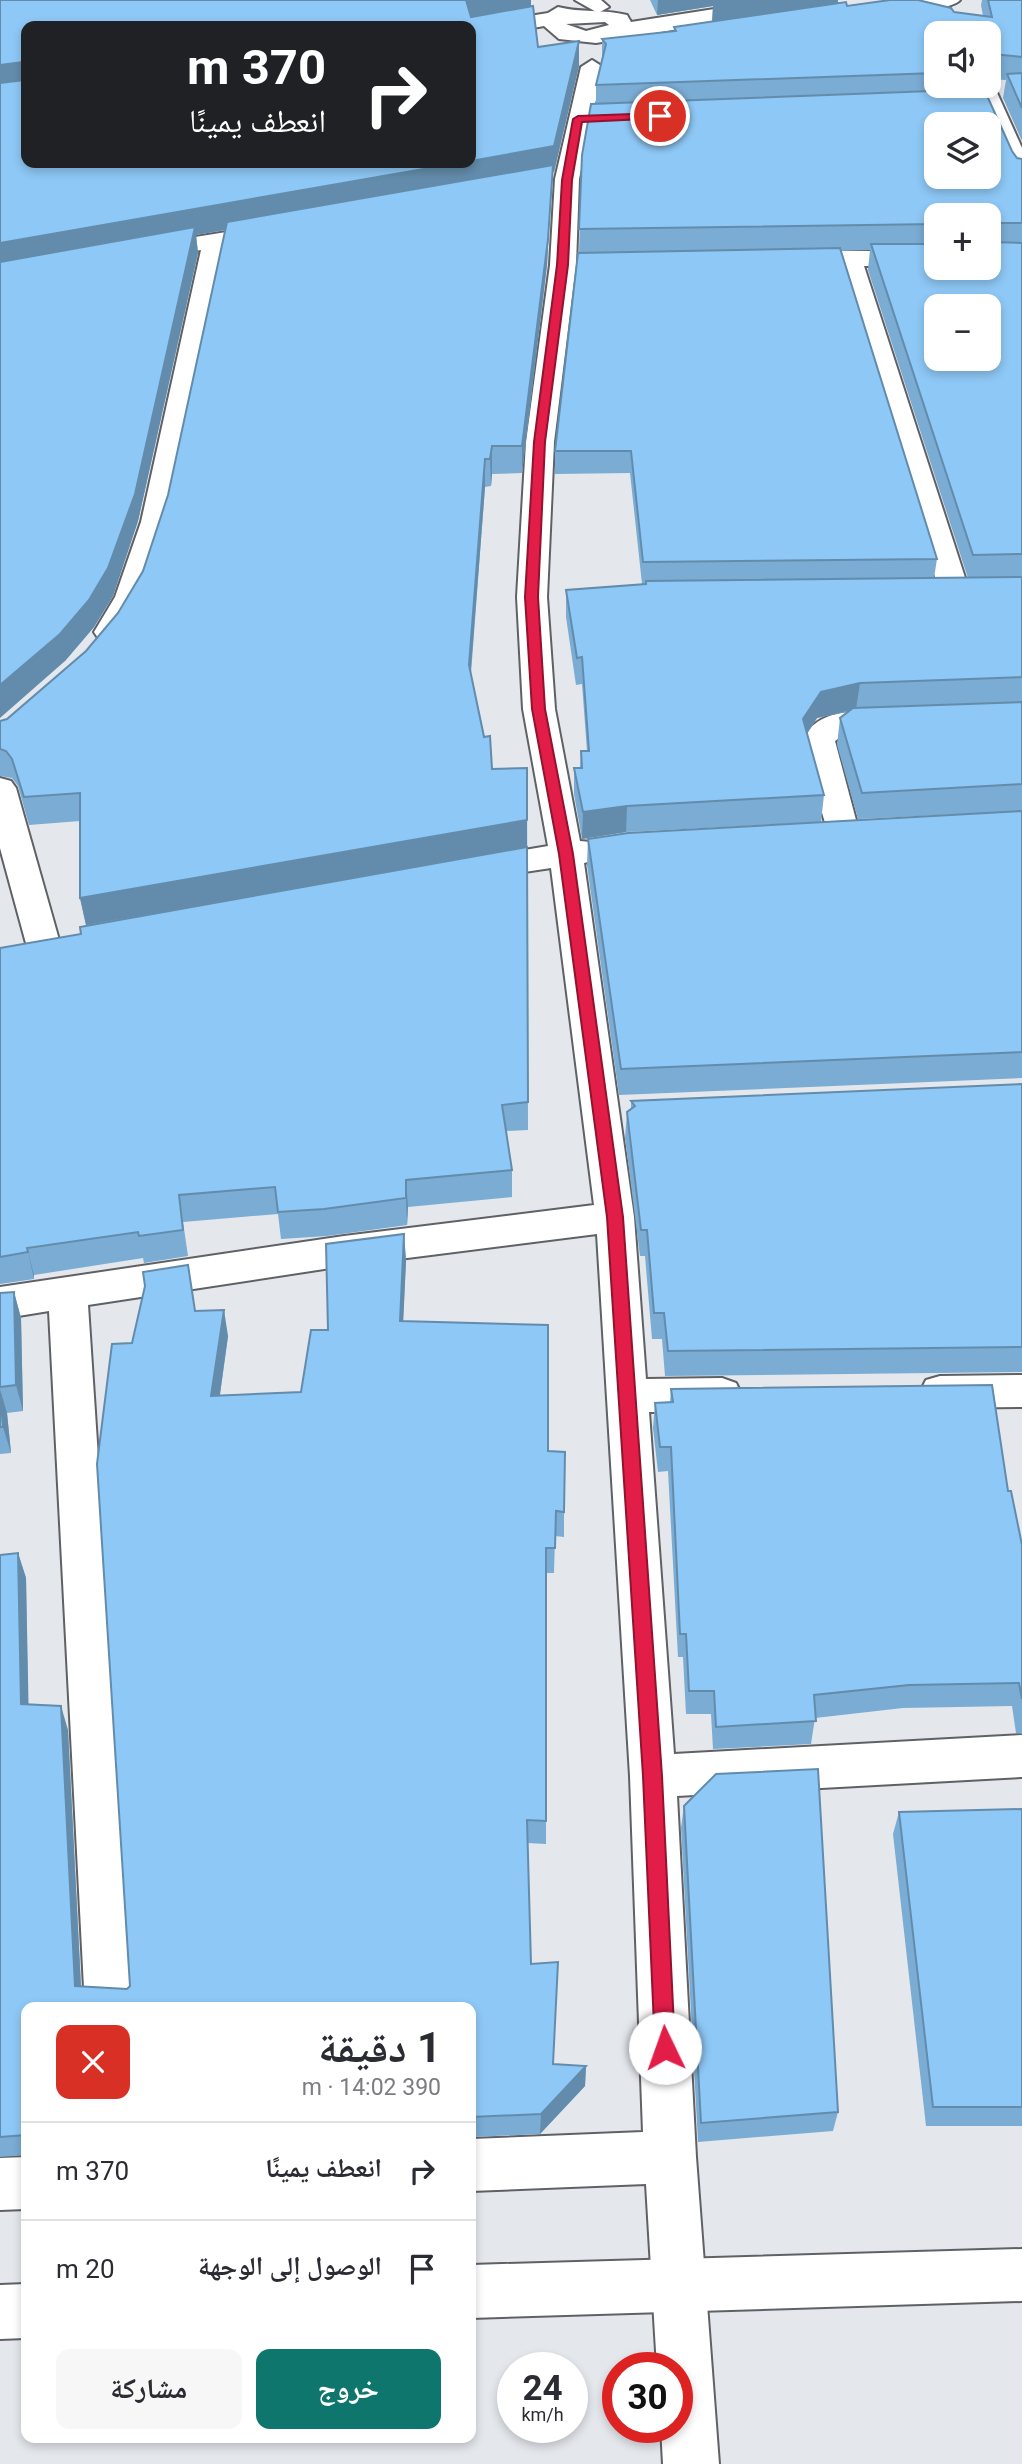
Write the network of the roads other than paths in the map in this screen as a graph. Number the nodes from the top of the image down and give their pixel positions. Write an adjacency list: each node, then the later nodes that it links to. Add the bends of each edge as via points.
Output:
1 (703, 0): 3 (street)
2 (949, 0): 5 (street); 6 (street)
3 (580, 7): 7 (street); 8 (street, via 553,23 564,33); 8 (street, via 621,17 621,27)
4 (820, 9): 8 (street)
5 (852, 14)
6 (958, 21)
7 (476, 31)
8 (596, 42): 9 (street); 28 (street, via 592,119 554,182 576,264 540,442 545,597 539,709)
9 (476, 46)
10 (1009, 89): 11 (street)
11 (1001, 90)
12 (976, 98): 14 (street)
13 (988, 98): 15 (street)
14 (963, 105)
15 (1022, 174)
16 (298, 227): 17 (street)
17 (216, 241): 18 (street); 23 (street, via 155,522 130,597)
18 (126, 255)
19 (849, 258): 20 (street); 21 (street); 22 (street)
20 (924, 258)
21 (765, 260)
22 (955, 593)
23 (93, 652)
24 (916, 719): 26 (street, via 841,722 820,736 818,745)
25 (0, 788): 30 (street, via 58,944)
26 (843, 835)
27 (626, 846): 28 (street)
28 (566, 854): 29 (street); 31 (street, via 615,1111)
29 (440, 875)
30 (11, 953)
31 (615, 1217): 32 (street, via 344,1251); 37 (street)
32 (68, 1293): 33 (street); 40 (street)
33 (0, 1303)
34 (1022, 1391): 35 (street)
35 (899, 1392)
36 (762, 1394): 37 (street)
37 (625, 1396): 39 (street)
38 (1022, 1756): 39 (street)
39 (653, 1776): 41 (street)
40 (110, 2002)
41 (670, 2157): 42 (street); 46 (street)
42 (476, 2165)
43 (21, 2183): 44 (street)
44 (0, 2184)
45 (1022, 2275): 46 (street)
46 (678, 2284): 47 (street); 50 (street)
47 (476, 2292)
48 (21, 2311): 49 (street)
49 (0, 2312)
50 (691, 2464)

